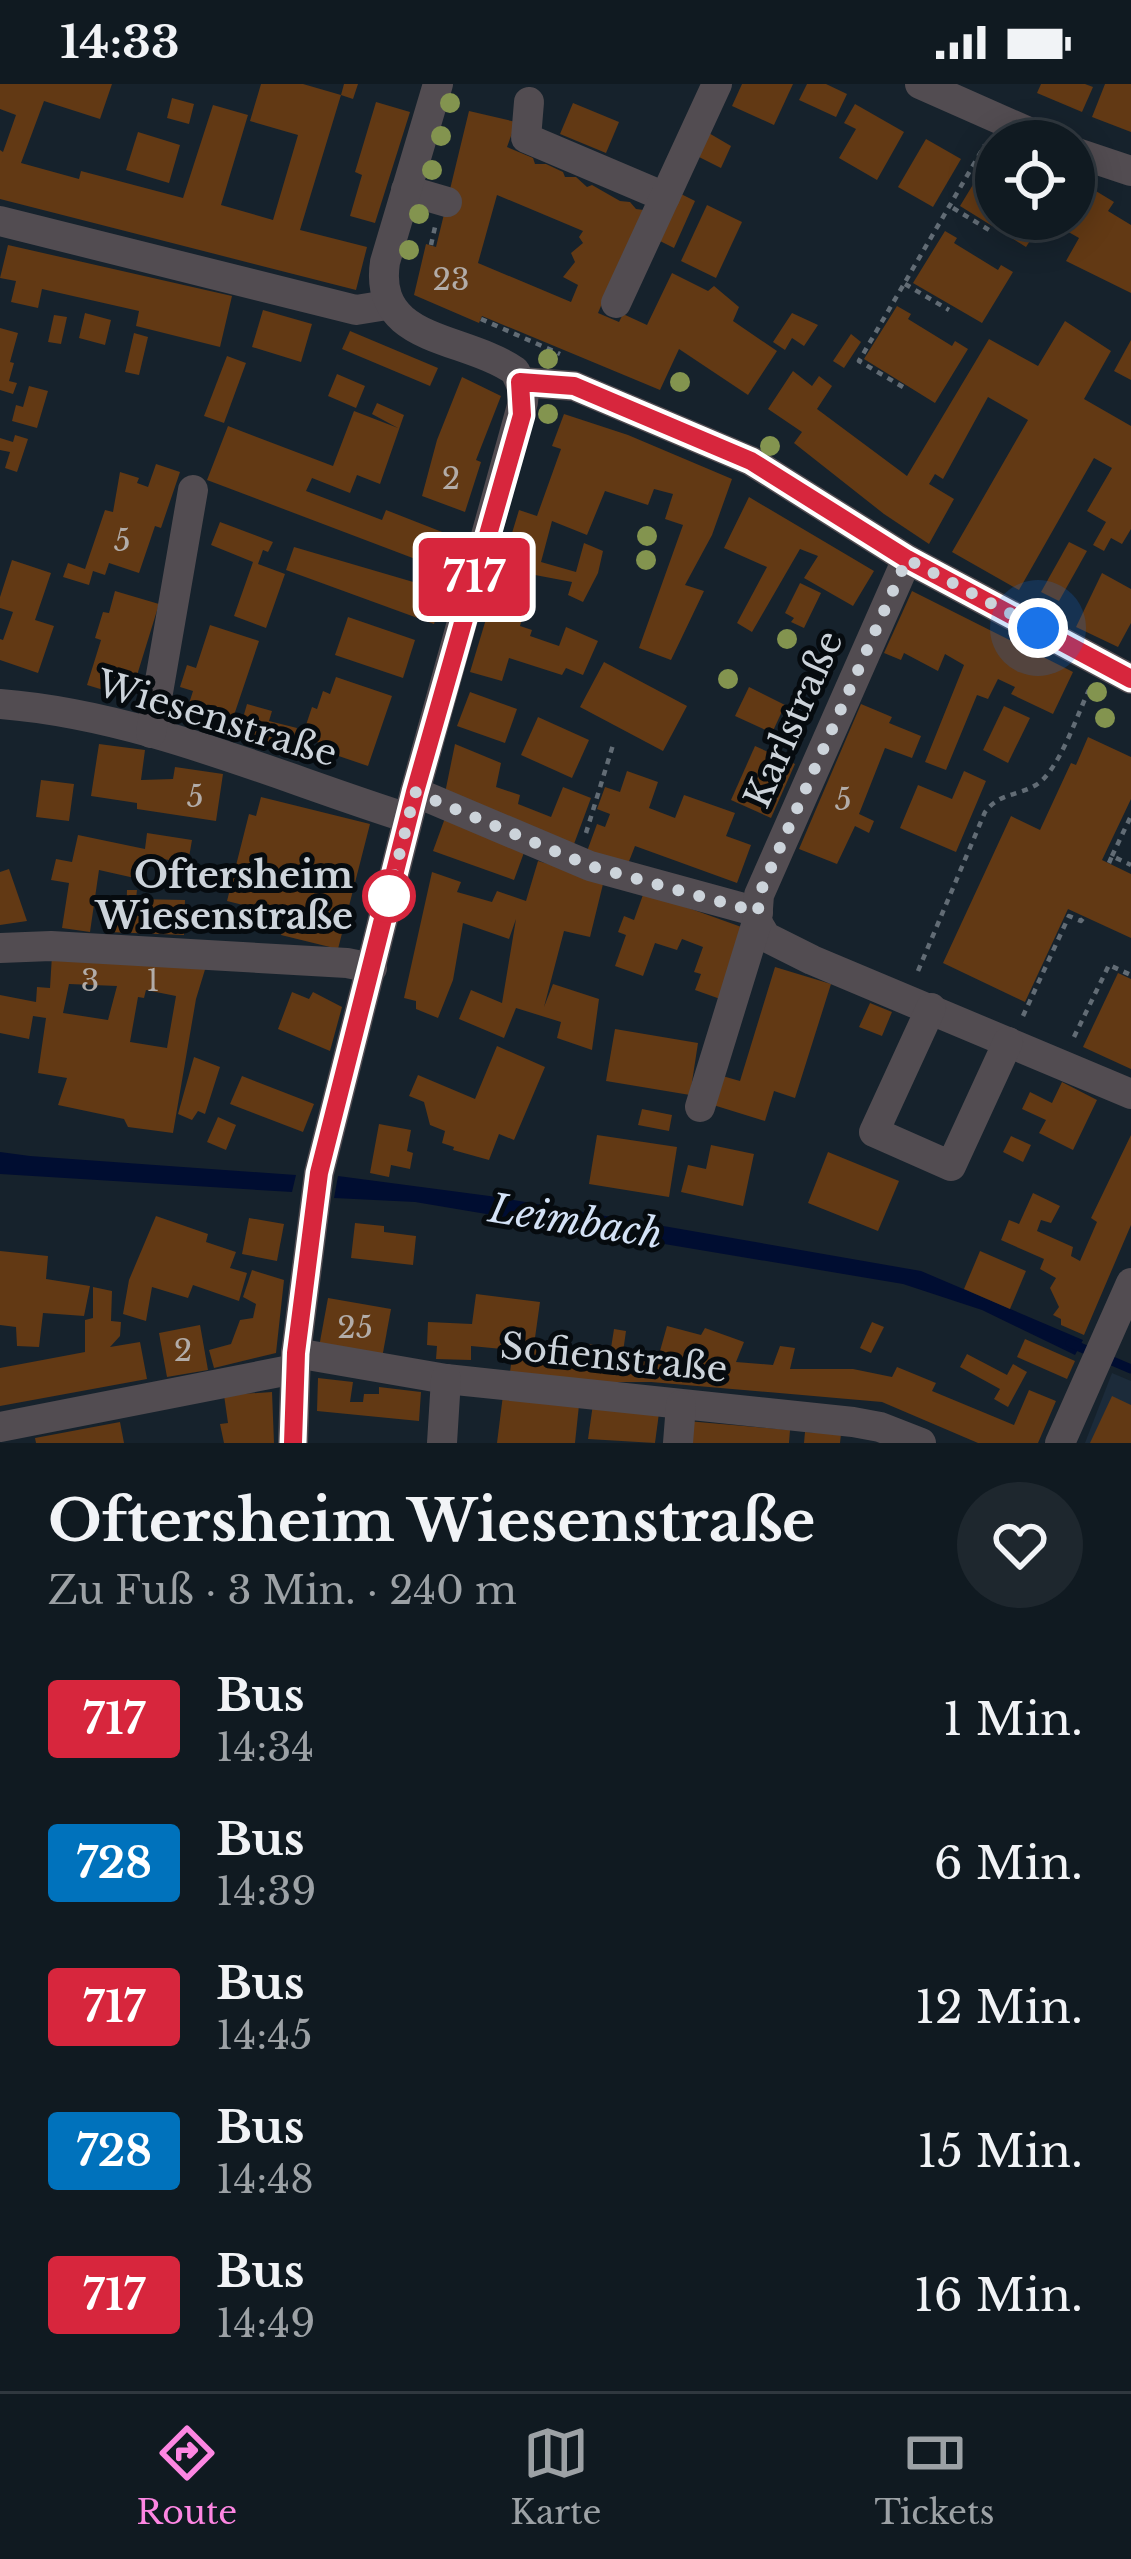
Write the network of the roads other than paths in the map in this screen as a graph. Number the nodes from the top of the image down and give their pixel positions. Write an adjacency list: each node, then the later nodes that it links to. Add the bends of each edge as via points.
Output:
1 (437, 84): 8 (street)
2 (717, 84): 9 (street)
3 (920, 84): 5 (street)
4 (529, 102): 9 (street, via 526,138)
5 (1002, 120)
6 (1095, 159): 7 (street)
7 (1131, 171)
8 (406, 190): 10 (street); 13 (street, via 382,277)
9 (665, 197): 12 (street)
10 (447, 202)
11 (0, 223): 13 (street, via 356,310)
12 (616, 303)
13 (387, 305): 14 (street, via 401,321 506,365)
14 (520, 382): 16 (street, via 574,386 704,440); 20 (street, via 522,415)
15 (193, 490): 19 (street)
16 (907, 559): 17 (street); 21 (street, Karlstraße)
17 (1131, 679)
18 (0, 704): 19 (street, Wiesenstraße)
19 (151, 734): 20 (street, Wiesenstraße)
20 (411, 805): 21 (street); 23 (street)
21 (750, 913): 24 (street, via 781,946); 27 (street, Karlstraße)
22 (0, 948): 23 (street)
23 (372, 968): 29 (street, via 315,1188)
24 (919, 1003): 25 (street); 25 (street, via 874,1132 951,1166)
25 (1010, 1042): 26 (street)
26 (1131, 1094)
27 (700, 1107)
28 (1131, 1283): 37 (street)
29 (296, 1361): 30 (street, Sofienstraße); 32 (street); 33 (street)
30 (446, 1379): 31 (street, Sofienstraße); 34 (street)
31 (682, 1405): 35 (street); 36 (street, Sofienstraße, via 853,1422)
32 (0, 1426)
33 (293, 1443)
34 (442, 1443)
35 (678, 1443)
36 (921, 1443)
37 (1060, 1443)

